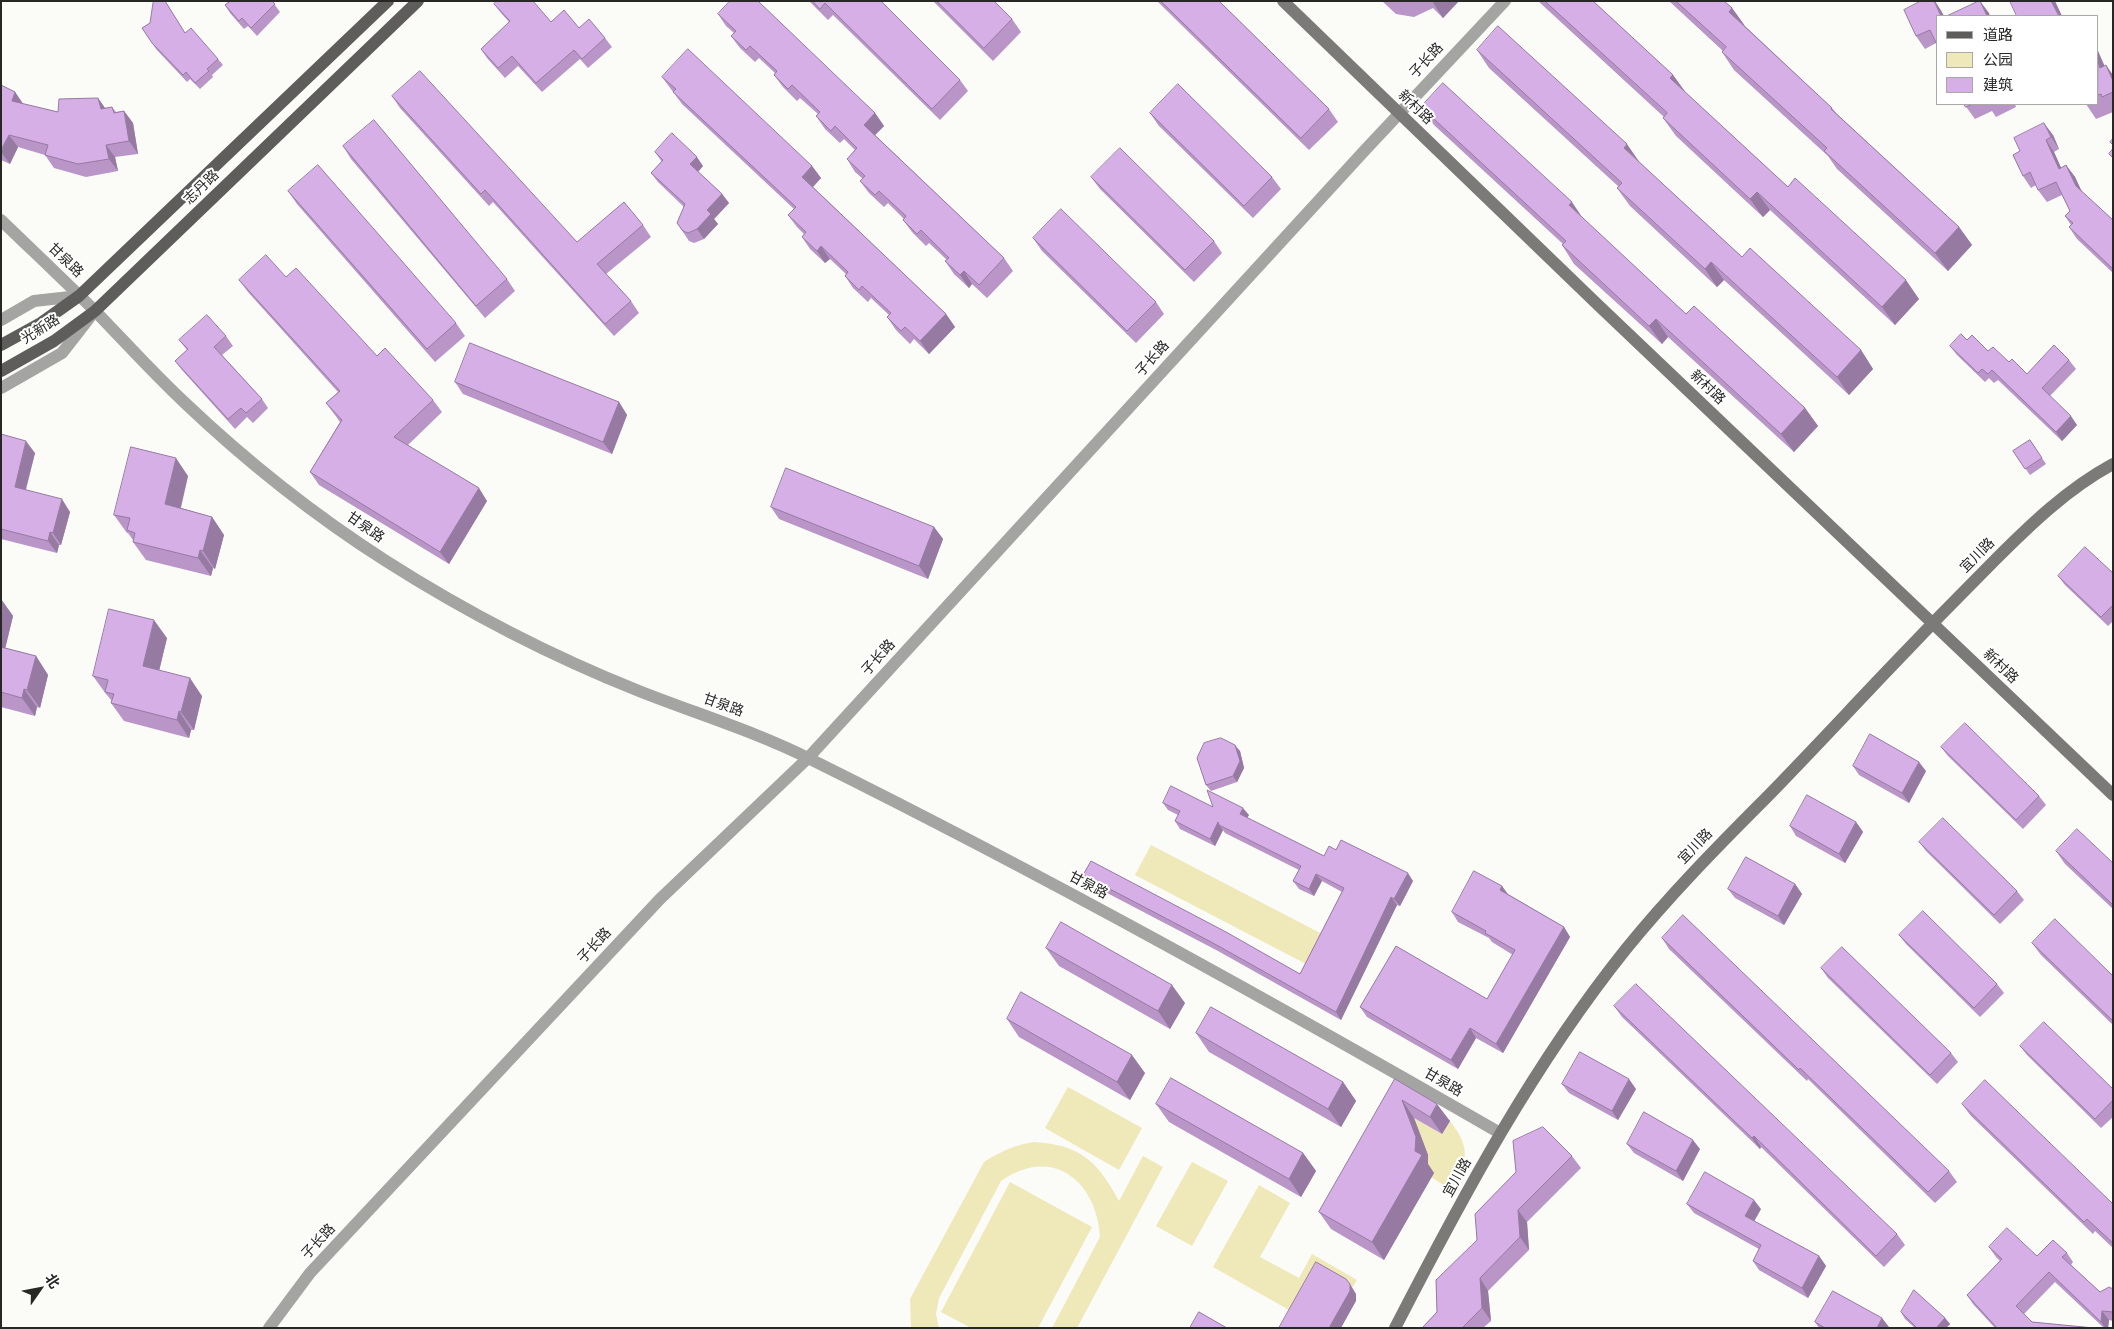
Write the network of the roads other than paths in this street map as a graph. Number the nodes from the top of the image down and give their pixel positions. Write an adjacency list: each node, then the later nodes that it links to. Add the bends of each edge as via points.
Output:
1 (388, 1): 7 (main road, 志丹路)
2 (418, 1): 8 (main road, 志丹路)
3 (1283, 1): 5 (main road, 新村路)
4 (1505, 1): 5 (street, 子长路)
5 (1399, 114): 14 (main road, 新村路); 15 (street, 子长路)
6 (1, 220): 7 (street, 甘泉路)
7 (79, 296): 8 (street, 甘泉路); 9 (street, via 34,301); 10 (main road, 光新路, via 41,323)
8 (95, 311): 11 (main road, 光新路, via 54,341); 12 (street, 志丹路, via 62,353); 15 (street, 甘泉路, via 181,400 255,466 384,560 534,645)
9 (1, 320)
10 (1, 345)
11 (1, 371)
12 (1, 388)
13 (2113, 464): 14 (main road, 宜川路, via 2050,508)
14 (1933, 624): 16 (main road, 新村路); 17 (main road, 宜川路, via 1667,901 1626,949 1532,1079)
15 (808, 758): 17 (street, 甘泉路, via 1193,959); 18 (street, 子长路, via 660,898 310,1273)
16 (2113, 795)
17 (1500, 1133): 19 (main road, 宜川路)
18 (269, 1328)
19 (1395, 1328)

